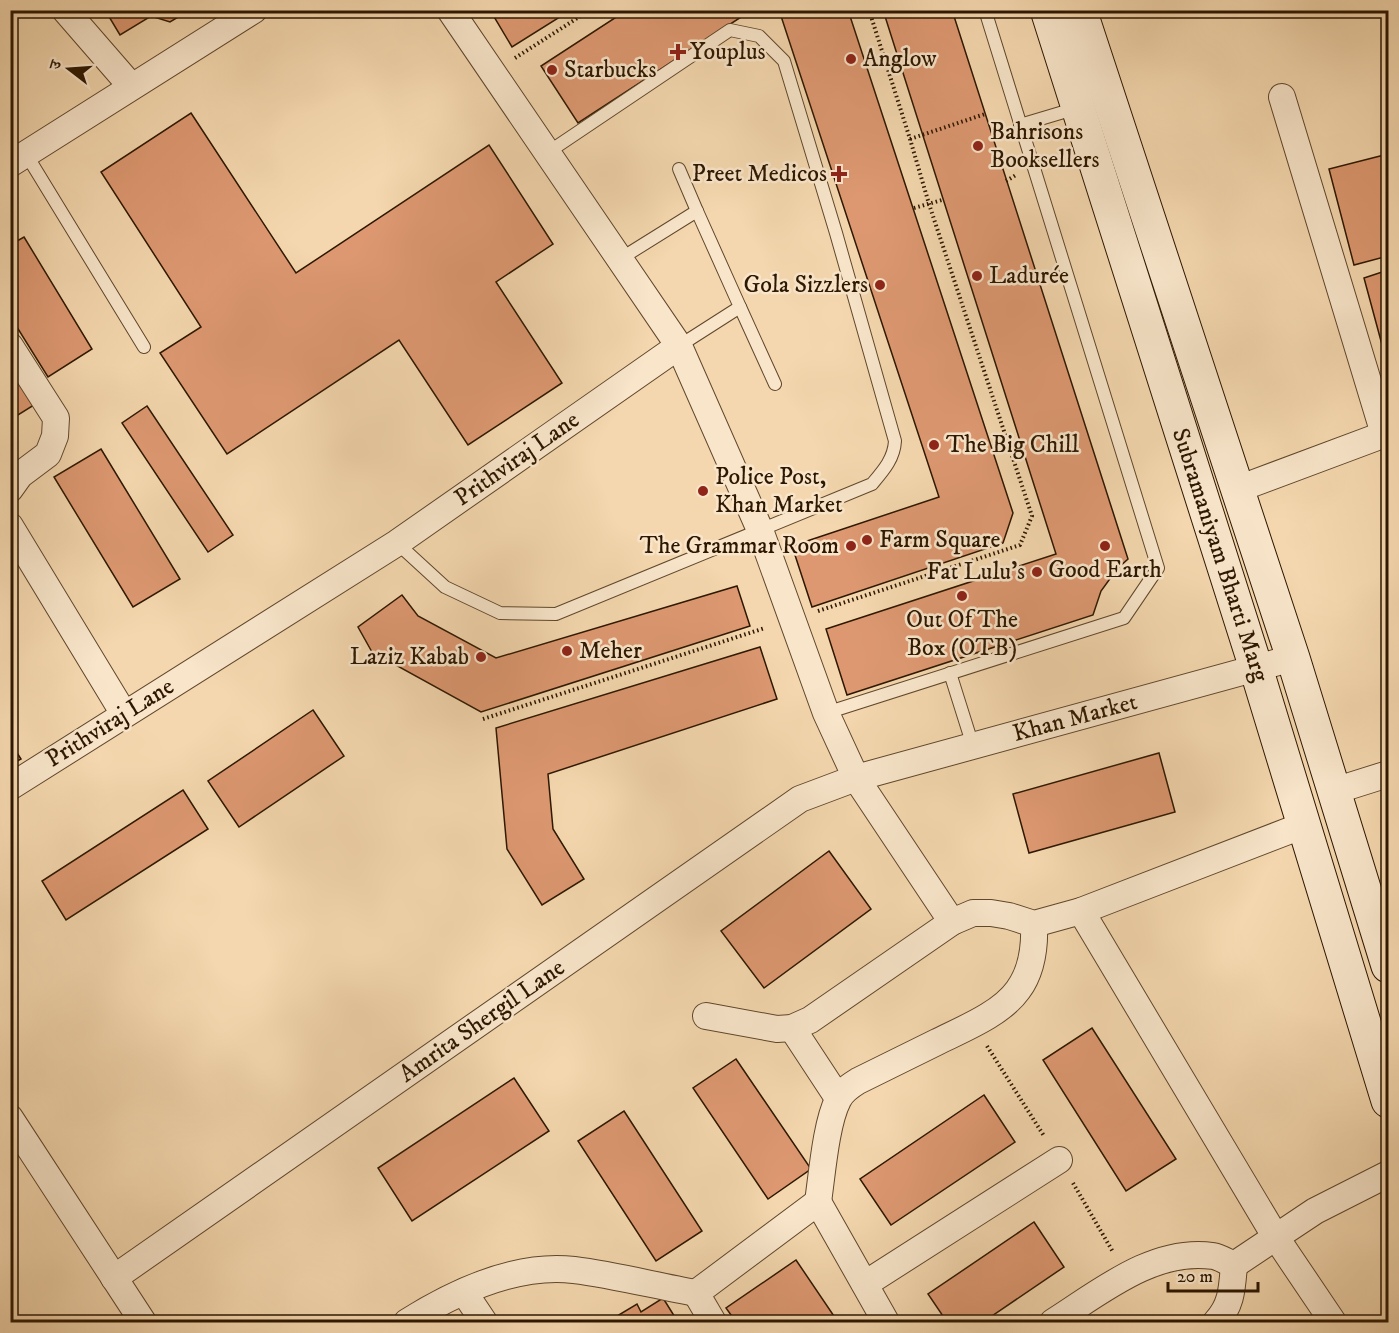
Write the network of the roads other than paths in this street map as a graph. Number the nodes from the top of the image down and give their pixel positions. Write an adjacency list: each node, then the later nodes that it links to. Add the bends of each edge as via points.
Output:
1 (65, 10): 7 (street)
2 (254, 10): 7 (street)
3 (450, 10): 11 (street)
4 (985, 10): 10 (lane)
5 (1047, 10): 9 (main road, Subramaniyam Bharti Marg)
6 (1080, 10): 9 (main road, Subramaniyam Bharti Marg)
7 (131, 86): 12 (street)
8 (1282, 97): 21 (street)
9 (1094, 103): 10 (lane); 23 (main road, Subramaniyam Bharti Marg); 28 (main road, Subramaniyam Bharti Marg)
10 (1020, 125): 29 (lane, via 1158,568 1124,618)
11 (547, 153): 15 (street); 25 (lane, via 730,30 759,36 784,61 895,441 888,464 872,484)
12 (18, 159): 19 (lane)
13 (680, 169): 14 (lane)
14 (697, 211): 15 (lane); 16 (lane)
15 (620, 259): 18 (street)
16 (740, 307): 18 (lane); 20 (lane)
17 (10, 346): 22 (street, via 56,418 48,454 20,475)
18 (679, 346): 25 (street); 26 (street, Prithviraj Lane)
19 (144, 347)
20 (775, 384)
21 (1386, 434): 23 (street)
22 (10, 489)
23 (1238, 489): 27 (main road, Subramaniyam Bharti Marg)
24 (10, 526): 31 (street)
25 (760, 530): 26 (lane, via 556,614 500,613 445,587); 30 (street)
26 (397, 543): 31 (street, Prithviraj Lane)
27 (1293, 658): 28 (street, Khan Market); 36 (main road, Subramaniyam Bharti Marg)
28 (1256, 668): 32 (street, Khan Market); 37 (main road, Subramaniyam Bharti Marg)
29 (950, 674): 30 (lane); 32 (lane)
30 (826, 713): 34 (street)
31 (124, 714): 35 (street, Prithviraj Lane)
32 (973, 746): 34 (street, Khan Market)
33 (1389, 774): 36 (street)
34 (856, 778): 39 (street); 52 (street, Amrita Shergil Lane, via 800,799)
35 (10, 787)
36 (1334, 791): 41 (main road, Subramaniyam Bharti Marg)
37 (1304, 825): 38 (street); 45 (main road, Subramaniyam Bharti Marg)
38 (1081, 911): 40 (street); 50 (street)
39 (952, 922): 40 (street, via 973,913 1009,916); 43 (street, via 810,1020)
40 (1034, 924): 44 (street, via 1030,967 1009,1001 973,1024 858,1081)
41 (1389, 966)
42 (706, 1016): 43 (street, via 777,1029)
43 (792, 1028): 44 (street)
44 (838, 1098): 49 (street)
45 (1389, 1101)
46 (10, 1118): 52 (street)
47 (1059, 1160): 53 (street)
48 (1389, 1174): 50 (street)
49 (818, 1202): 53 (street); 55 (street)
50 (1275, 1236): 51 (street); 63 (street)
51 (1234, 1265): 61 (street, via 1214,1256 1159,1261 1127,1276); 62 (street, via 1232,1298)
52 (114, 1278): 56 (street)
53 (866, 1284): 60 (street)
54 (464, 1292): 55 (street, via 498,1277 536,1270 573,1270); 57 (street); 58 (street)
55 (696, 1293): 59 (street)
56 (143, 1323)
57 (407, 1323)
58 (484, 1323)
59 (713, 1323)
60 (886, 1323)
61 (1053, 1323)
62 (1216, 1323)
63 (1333, 1323)

